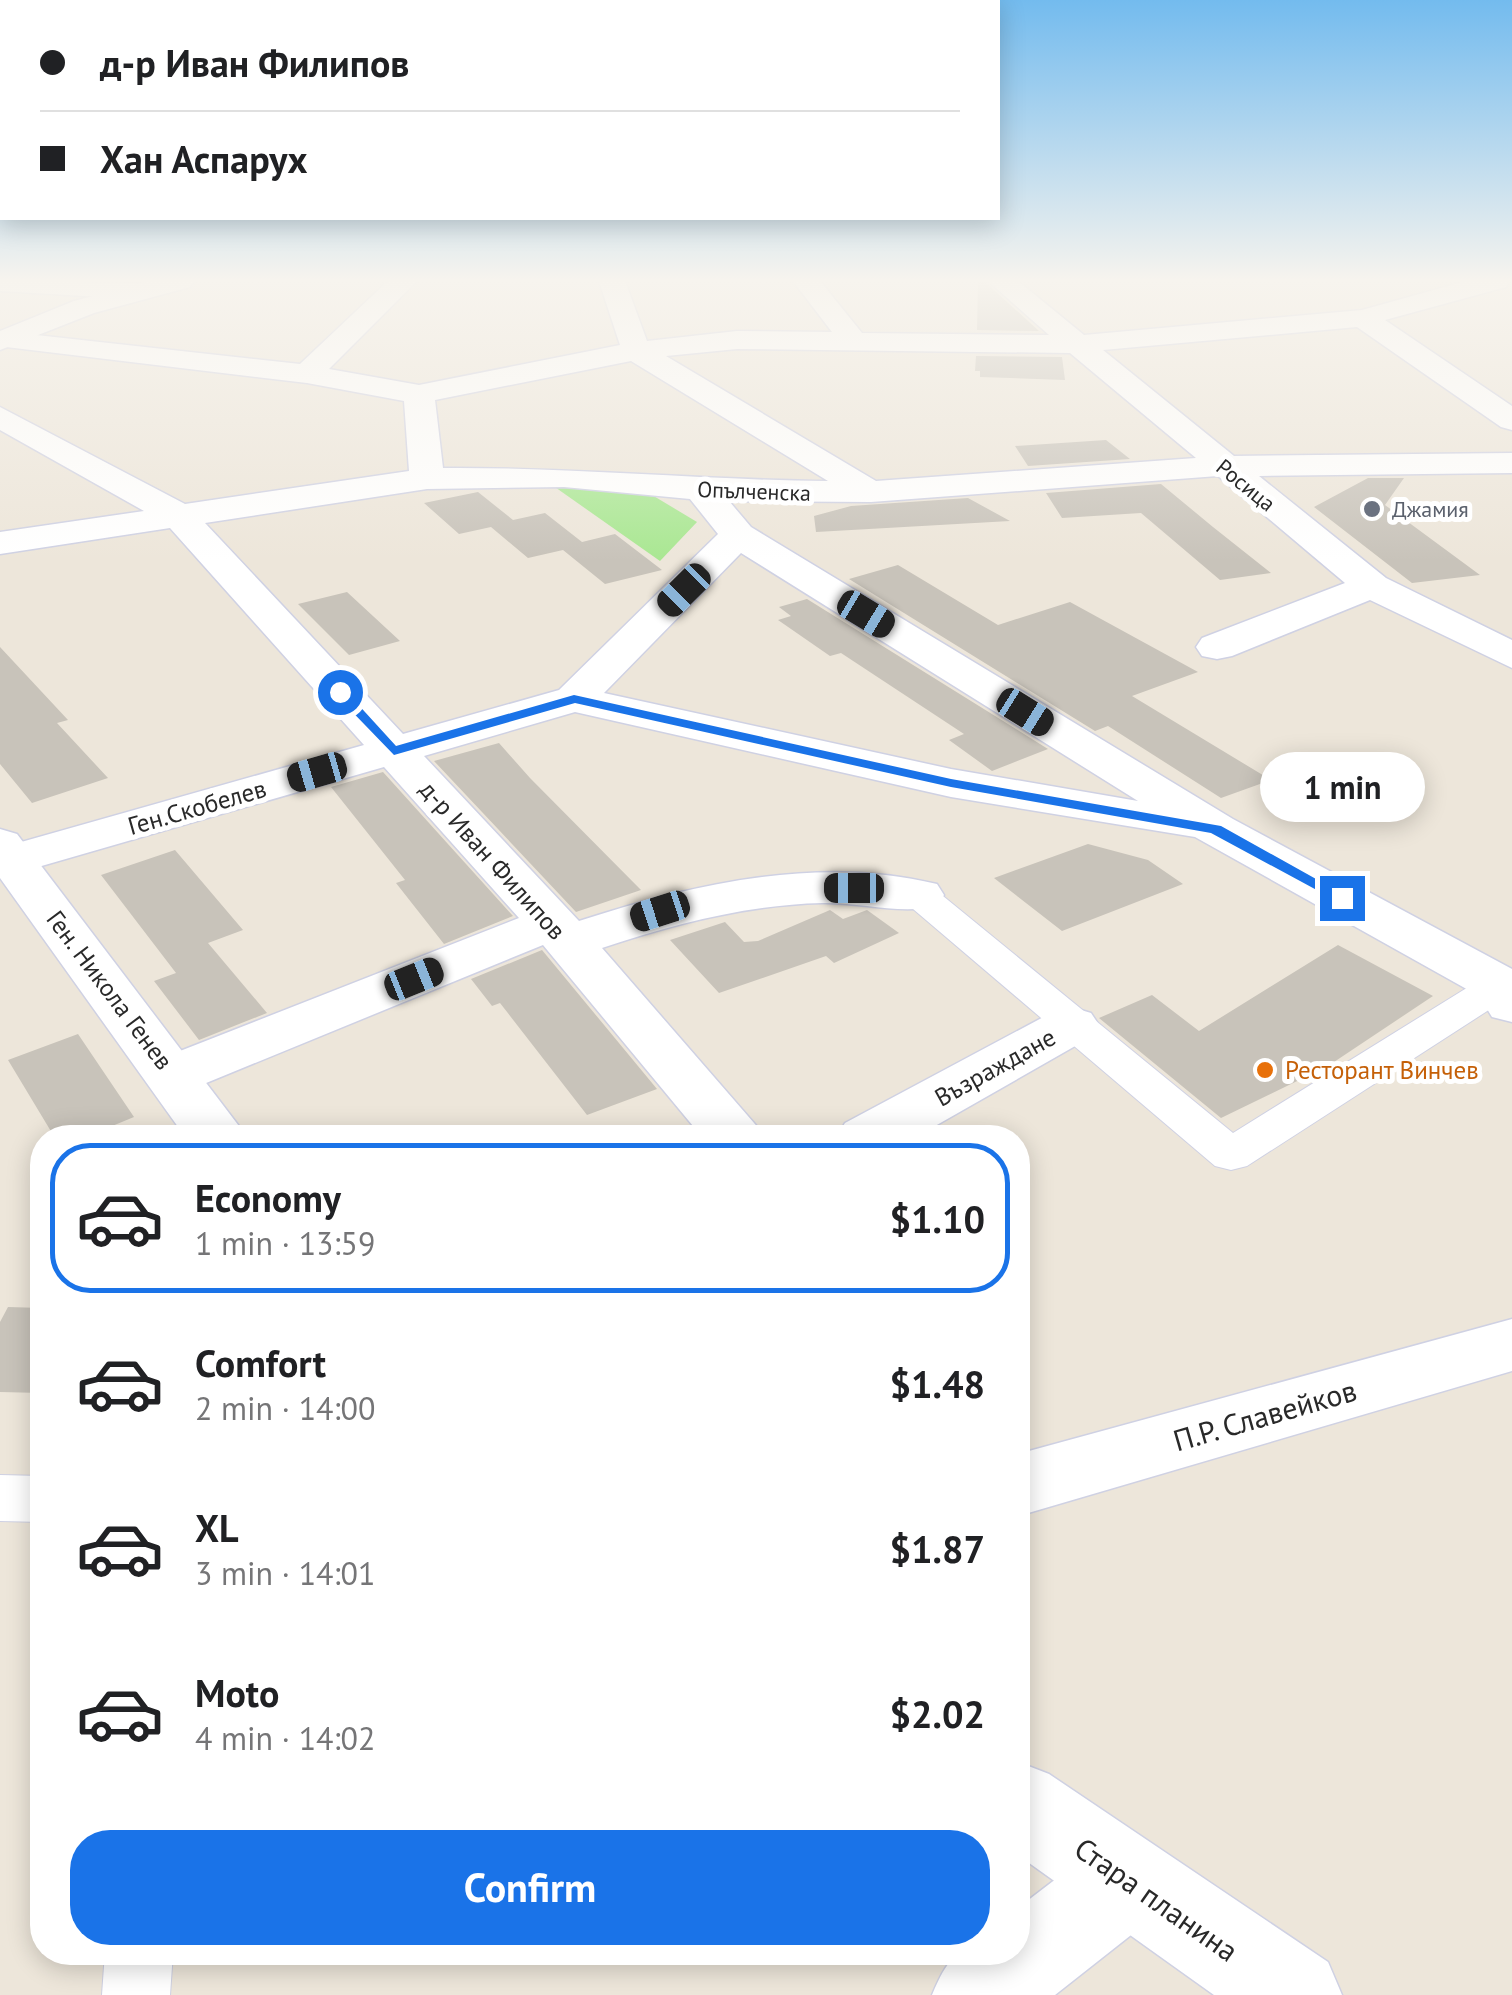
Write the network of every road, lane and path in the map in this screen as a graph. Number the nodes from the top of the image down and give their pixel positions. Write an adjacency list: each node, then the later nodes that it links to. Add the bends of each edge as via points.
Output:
1 (307, 374): 6 (street)
2 (519, 374): 6 (street)
3 (674, 374): 13 (street)
4 (1112, 374): 10 (street, Росица)
5 (1445, 374): 8 (street)
6 (419, 394): 11 (street)
7 (0, 416): 14 (street, д-р Иван Филипов)
8 (1512, 420)
9 (1512, 463): 10 (street, Опълченска)
10 (1221, 466): 13 (street, Опълченска); 17 (street, Росица)
11 (427, 479): 12 (street, Опълченска, via 564,477); 14 (street, Опълченска)
12 (701, 490): 13 (street, Опълченска); 15 (street)
13 (870, 492)
14 (178, 516): 16 (street, Опълченска); 23 (street, д-р Иван Филипов)
15 (738, 536): 22 (street, Ген.Скобелев); 24 (street)
16 (0, 543)
17 (1372, 586): 19 (street, Росица); 20 (street)
18 (1512, 631): 19 (street)
19 (1458, 632): 21 (street, Росица)
20 (1217, 647)
21 (1512, 656)
22 (574, 699): 23 (street, Ген.Скобелев); 24 (street, via 951,783)
23 (394, 750): 25 (street, Ген.Скобелев); 27 (street, д-р Иван Филипов)
24 (1216, 829): 28 (street)
25 (4, 856): 30 (street, Ген. Никола Генев)
26 (919, 895): 27 (street, via 878,888 744,893); 29 (street)
27 (560, 933): 30 (street); 32 (street, д-р Иван Филипов)
28 (1508, 993): 29 (street, via 1231,1154)
29 (1072, 1025): 33 (street, Възраждане)
30 (173, 1076): 31 (street, Ген. Никола Генев)
31 (209, 1125)
32 (726, 1125)
33 (890, 1125)
34 (1509, 1352): 35 (street, П.Р. Славейков)
35 (1030, 1474)
36 (0, 1498): 37 (street)
37 (30, 1499)
38 (1030, 1813): 39 (street, Стара планина)
39 (1126, 1881): 40 (street); 45 (street, Стара планина)
40 (1030, 1955)
41 (138, 1965): 43 (street)
42 (1018, 1965): 44 (street)
43 (136, 1995)
44 (979, 1995)
45 (1294, 1995)

